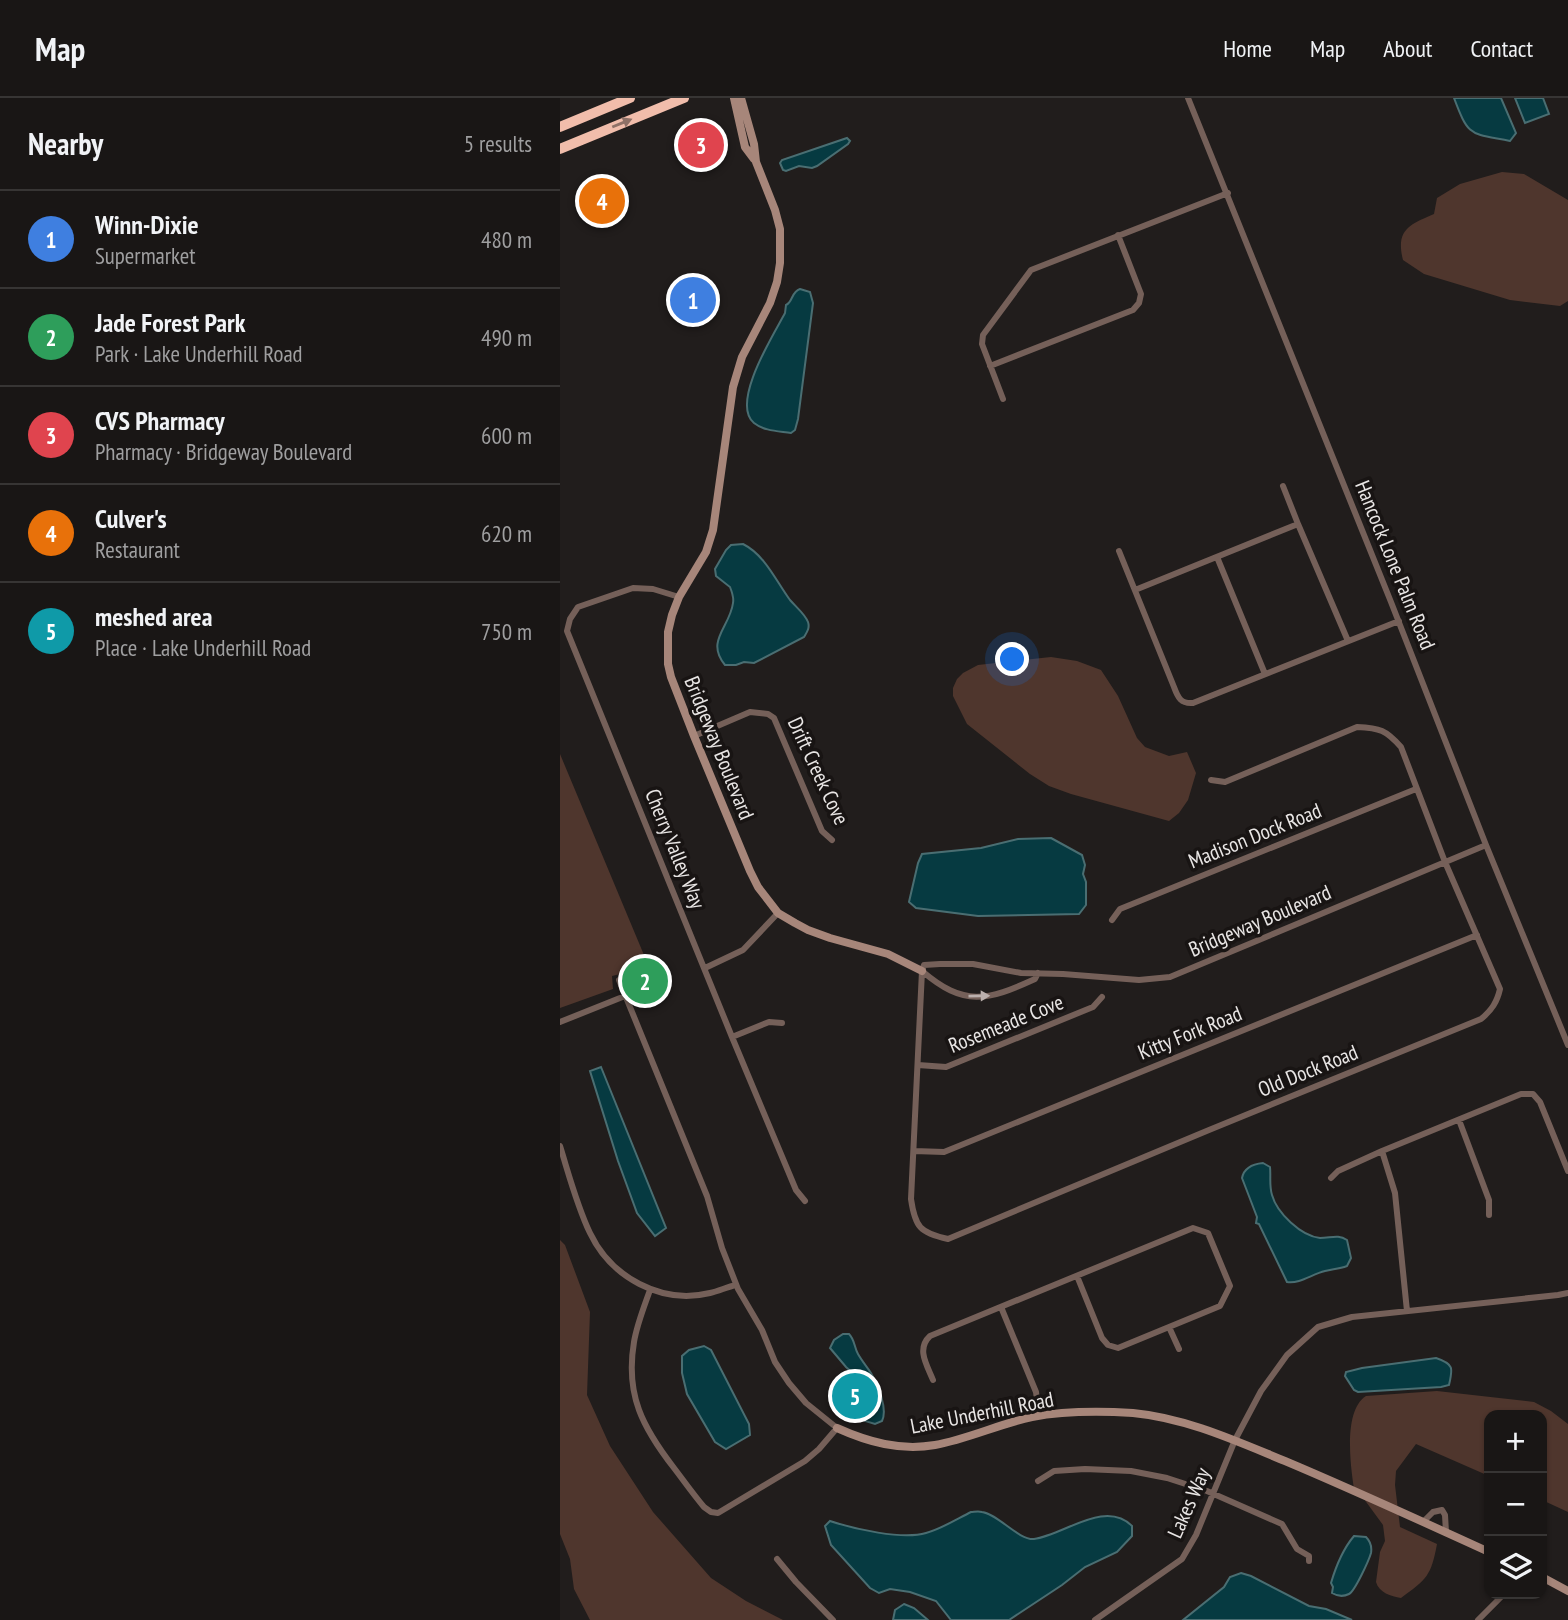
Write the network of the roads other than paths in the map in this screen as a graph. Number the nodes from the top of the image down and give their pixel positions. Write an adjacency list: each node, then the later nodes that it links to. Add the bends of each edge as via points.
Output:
1 (630, 98): 6 (highway)
2 (684, 98): 7 (highway, one-way to 2)
3 (734, 98): 8 (street, Bridgeway Boulevard, via 745,147)
4 (741, 98): 8 (street, Bridgeway Boulevard)
5 (1188, 98): 9 (street, Hancock Lone Palm Road)
6 (560, 127)
7 (560, 149)
8 (756, 162): 18 (street, Bridgeway Boulevard, via 780,229 777,282 733,387 713,530 706,552)
9 (1227, 193): 10 (street); 19 (street, Hancock Lone Palm Road)
10 (1118, 235): 11 (street, via 1031,270 983,335); 11 (street, via 1141,295 1133,310)
11 (990, 366): 12 (street)
12 (1003, 399)
13 (1283, 486): 14 (street)
14 (1298, 524): 16 (street); 20 (street)
15 (1119, 551): 17 (street)
16 (1217, 557): 17 (street); 21 (street)
17 (1135, 590): 21 (street, via 1181,701 1193,703)
18 (679, 597): 22 (street, Bridgeway Boulevard, via 668,632 668,664); 31 (street, Cherry Valley Way, via 633,588 578,607 567,631)
19 (1399, 621): 20 (street); 26 (street, Hancock Lone Palm Road)
20 (1348, 641): 21 (street)
21 (1265, 674)
22 (694, 736): 25 (street, Drift Creek Cove, via 750,712 768,713 822,831); 28 (street, Bridgeway Boulevard, via 750,871)
23 (1211, 780): 24 (street, Old Dock Road, via 1225,782 1357,727 1389,734 1401,747)
24 (1416, 789): 27 (street, Old Dock Road); 29 (street, Madison Dock Road, via 1120,909)
25 (832, 840)
26 (1486, 845): 27 (street, Bridgeway Boulevard); 39 (street, Hancock Lone Palm Road)
27 (1445, 862): 30 (street, Old Dock Road); 33 (street, Bridgeway Boulevard, via 1170,977 1139,980)
28 (778, 913): 31 (street, via 743,950); 32 (street, Bridgeway Boulevard, via 808,930 888,954)
29 (1112, 920)
30 (1478, 935): 45 (street, Kitty Fork Road, via 944,1152); 45 (street, Old Dock Road, via 1500,989 1497,1001 1481,1019 948,1239 919,1227 913,1217)
31 (705, 968): 40 (street, Cherry Valley Way)
32 (922, 971): 33 (street, Bridgeway Boulevard, via 924,965 973,964); 33 (street, Bridgeway Boulevard, one-way to 33, via 948,990 971,997 1009,991 1035,979); 42 (street, Old Dock Road)
33 (1038, 973)
34 (619, 980): 35 (street, Lake Underhill Road)
35 (625, 996): 37 (street); 52 (street, Lake Underhill Road, via 707,1196)
36 (1102, 997): 42 (street, Rosemeade Cove, via 1093,1007 946,1067)
37 (560, 1022)
38 (782, 1023): 40 (street, via 769,1022)
39 (1566, 1033): 41 (street, Hancock Lone Palm Road)
40 (732, 1037): 49 (street, Cherry Valley Way, via 796,1190)
41 (1568, 1045)
42 (918, 1065): 45 (street, Old Dock Road)
43 (1459, 1120): 46 (street); 47 (street, via 1521,1094 1534,1094); 50 (street, via 1489,1200)
44 (560, 1146): 53 (street, via 596,1244 620,1272)
45 (914, 1151)
46 (1381, 1152): 48 (street); 56 (street, via 1395,1193)
47 (1568, 1171)
48 (1331, 1178)
49 (806, 1201)
50 (1489, 1215)
51 (1077, 1276): 55 (street); 57 (street, via 1108,1345 1118,1348); 57 (street, via 1193,1228 1208,1233 1230,1286 1220,1306)
52 (736, 1285): 53 (street, via 708,1294); 61 (street, Lake Underhill Road, via 789,1383)
53 (650, 1290): 61 (street, via 632,1357 637,1406 656,1445 709,1511 721,1512 800,1464)
54 (1568, 1293): 56 (street, Lakes Way)
55 (1001, 1307): 59 (street, via 926,1339 923,1354); 60 (street, via 1036,1392)
56 (1407, 1311): 62 (street, Lakes Way, via 1352,1317 1318,1327 1287,1355)
57 (1170, 1327): 58 (street)
58 (1179, 1349)
59 (933, 1380)
60 (1040, 1416): 61 (street, Lake Underhill Road, via 925,1446 874,1442); 62 (street, Lake Underhill Road, via 1136,1413)
61 (837, 1428)
62 (1235, 1440): 64 (street, Lakes Way); 65 (street, Lake Underhill Road)
63 (1038, 1481): 64 (street, via 1055,1471 1117,1470 1167,1478)
64 (1213, 1493): 69 (street, via 1282,1524); 76 (street, Lakes Way, via 1182,1559)
65 (1423, 1522): 66 (street, Lake Underhill Road); 66 (street, via 1442,1510)
66 (1446, 1532): 67 (street, Lake Underhill Road)
67 (1484, 1550)
68 (777, 1559): 75 (street)
69 (1309, 1561)
70 (1547, 1580): 72 (street)
71 (1568, 1582): 72 (street)
72 (1558, 1586): 73 (street)
73 (1568, 1591)
74 (1499, 1599): 77 (street)
75 (833, 1620)
76 (1095, 1620)
77 (1478, 1620)

